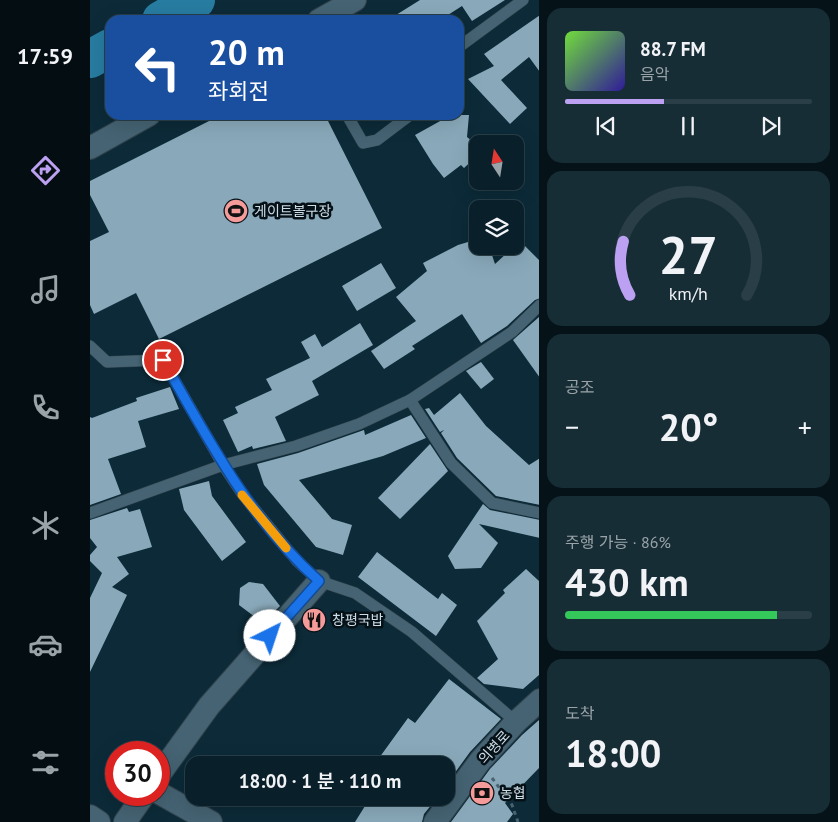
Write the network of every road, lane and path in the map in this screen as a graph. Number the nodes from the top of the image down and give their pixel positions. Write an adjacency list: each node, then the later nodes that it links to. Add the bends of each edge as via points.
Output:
1 (355, 0): 3 (street)
2 (523, 0): 4 (lane)
3 (328, 15)
4 (464, 43)
5 (140, 120): 8 (street)
6 (350, 120): 7 (lane, via 363,143 377,140)
7 (403, 120)
8 (90, 148)
9 (539, 305): 11 (lane, via 512,332)
10 (90, 346): 12 (lane, via 107,362 163,360)
11 (410, 400): 12 (lane, via 359,424 296,446); 14 (lane, via 451,463 492,503)
12 (223, 465): 13 (lane); 15 (lane, via 272,532)
13 (90, 513)
14 (539, 514)
15 (319, 581): 17 (lane, via 355,593 412,632); 18 (street, via 209,706)
16 (539, 700): 17 (street, 의병로)
17 (516, 722): 19 (street, 의병로)
18 (170, 760)
19 (480, 761): 26 (street, 의병로); 27 (path, via 512,805)
20 (170, 799): 25 (street)
21 (136, 806): 24 (street)
22 (90, 816): 23 (street)
23 (98, 822)
24 (125, 822)
25 (211, 822)
26 (435, 822)
27 (518, 822)

